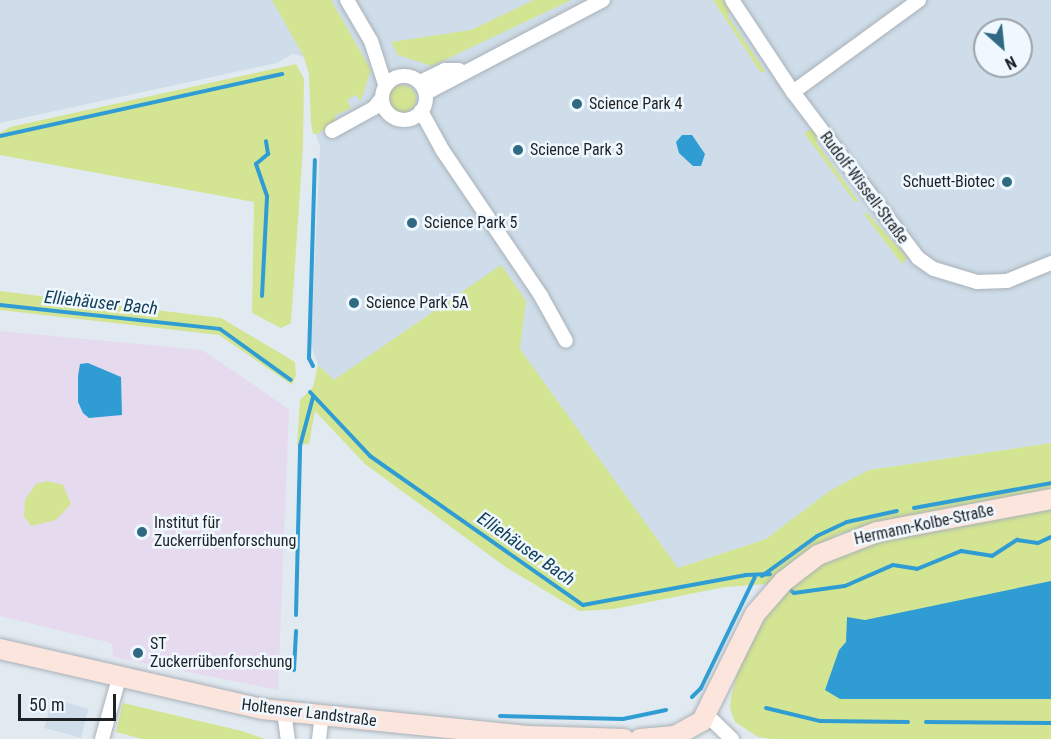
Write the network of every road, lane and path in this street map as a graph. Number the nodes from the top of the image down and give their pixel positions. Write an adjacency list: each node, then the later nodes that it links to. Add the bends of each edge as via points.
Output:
1 (347, 0): 5 (street)
2 (603, 0): 8 (street)
3 (732, 0): 9 (street, Rudolf-Wissell-Straße)
4 (919, 0): 9 (street)
5 (371, 41): 6 (street); 7 (street)
6 (399, 75): 7 (street); 8 (street)
7 (385, 84): 10 (street)
8 (423, 88): 11 (street)
9 (793, 92): 15 (street, Rudolf-Wissell-Straße, via 910,250 934,269 965,280 990,283)
10 (384, 106): 12 (street, via 396,119); 13 (street)
11 (421, 111): 12 (street); 14 (street)
12 (407, 120): 14 (street)
13 (337, 128)
14 (442, 151): 16 (street, via 541,296)
15 (1051, 263)
16 (566, 341)
17 (1051, 499): 21 (street, Hermann-Kolbe-Straße, via 877,532 818,555 783,581 755,614)
18 (0, 649): 19 (street, Holtenser Landstraße)
19 (119, 678): 20 (street, Holtenser Landstraße); 23 (street)
20 (284, 712): 22 (street, Holtenser Landstraße); 24 (street)
21 (707, 715): 27 (street, via 681,735); 28 (street)
22 (322, 716): 25 (street); 26 (street, Holtenser Landstraße, via 530,736)
23 (102, 739)
24 (288, 739)
25 (318, 739)
26 (624, 739)
27 (640, 739)
28 (732, 739)

